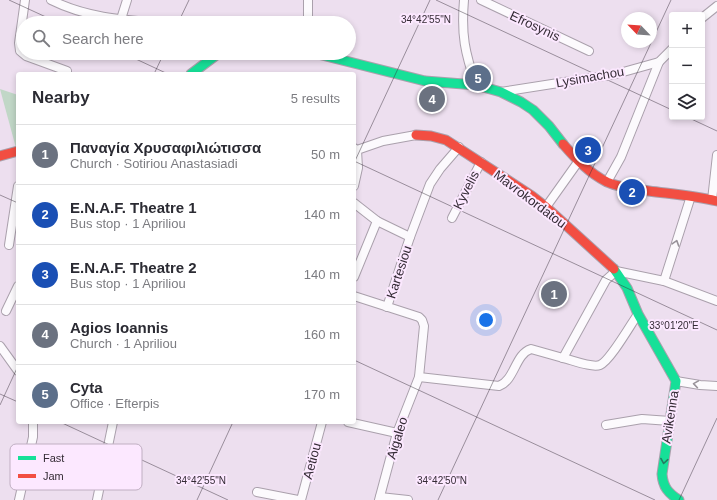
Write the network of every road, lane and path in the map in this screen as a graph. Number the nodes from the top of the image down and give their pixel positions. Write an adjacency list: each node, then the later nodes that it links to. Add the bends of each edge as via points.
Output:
1 (26, 0): 8 (street)
2 (51, 0): 9 (street, via 84,14)
3 (126, 0): 10 (street)
4 (308, 0): 11 (street)
5 (464, 0): 21 (street, via 464,42)
6 (482, 0): 13 (street, Efrosynis)
7 (717, 6): 12 (street)
8 (23, 16)
9 (96, 16)
10 (121, 16)
11 (308, 16)
12 (705, 16)
13 (589, 51)
14 (669, 52): 18 (street, Lysimachou)
15 (37, 60): 19 (street)
16 (210, 60): 20 (street)
17 (342, 60): 21 (street, via 425,81)
18 (659, 62): 22 (street, Lysimachou, via 616,74); 32 (street, via 628,142)
19 (67, 71)
20 (194, 72)
21 (476, 85): 22 (street)
22 (501, 92): 30 (street, via 533,110)
23 (416, 135): 24 (street, Mavrokordatou, via 446,140); 25 (street, Mavrokordatou)
24 (459, 147): 29 (street, Mavrokordatou); 40 (street, Kartesiou, via 430,184)
25 (356, 149): 31 (street, Mavrokordatou)
26 (16, 152): 28 (street)
27 (717, 155): 35 (street)
28 (0, 156)
29 (481, 162): 37 (street, Mavrokordatou); 38 (street, Kyvelis)
30 (578, 162): 32 (street); 37 (street)
31 (356, 177)
32 (607, 182): 33 (street, via 620,187)
33 (691, 196): 35 (street); 44 (street, one-way to 33)
34 (16, 199): 41 (street)
35 (714, 200)
36 (356, 205): 39 (street)
37 (546, 207): 42 (street, Mavrokordatou)
38 (452, 218)
39 (377, 221): 40 (street); 43 (street)
40 (410, 237): 48 (street, Kartesiou)
41 (9, 245)
42 (616, 271): 44 (street); 50 (street, Avikenna, via 627,288); 52 (street, via 606,280)
43 (356, 272)
44 (664, 281): 47 (street)
45 (16, 290): 49 (street)
46 (356, 297): 48 (street)
47 (717, 301)
48 (387, 307): 54 (street, Aigaleo, via 422,320 424,326)
49 (6, 311)
50 (638, 314): 52 (street, via 609,358 601,365 594,366); 55 (street, Avikenna)
51 (0, 346): 53 (street)
52 (563, 358): 54 (street, via 528,350 508,380 499,386)
53 (16, 368)
54 (419, 377): 63 (street, Aigaleo)
55 (676, 381): 56 (street, one-way to 55); 57 (street, Avikenna)
56 (717, 386)
57 (670, 421): 62 (street, via 642,419); 74 (street, Avikenna, one-way to 74, via 662,474 663,486 669,494)
58 (33, 424): 64 (street)
59 (113, 424): 65 (street)
60 (321, 424): 72 (street, Aetiou)
61 (356, 424): 63 (street)
62 (606, 425)
63 (397, 433): 69 (street, Aigaleo)
64 (31, 444)
65 (108, 444)
66 (21, 490): 70 (street)
67 (99, 490): 71 (street)
68 (257, 492): 72 (street)
69 (380, 498): 73 (street)
70 (19, 500)
71 (97, 500)
72 (300, 500)
73 (408, 500)
74 (679, 500)

